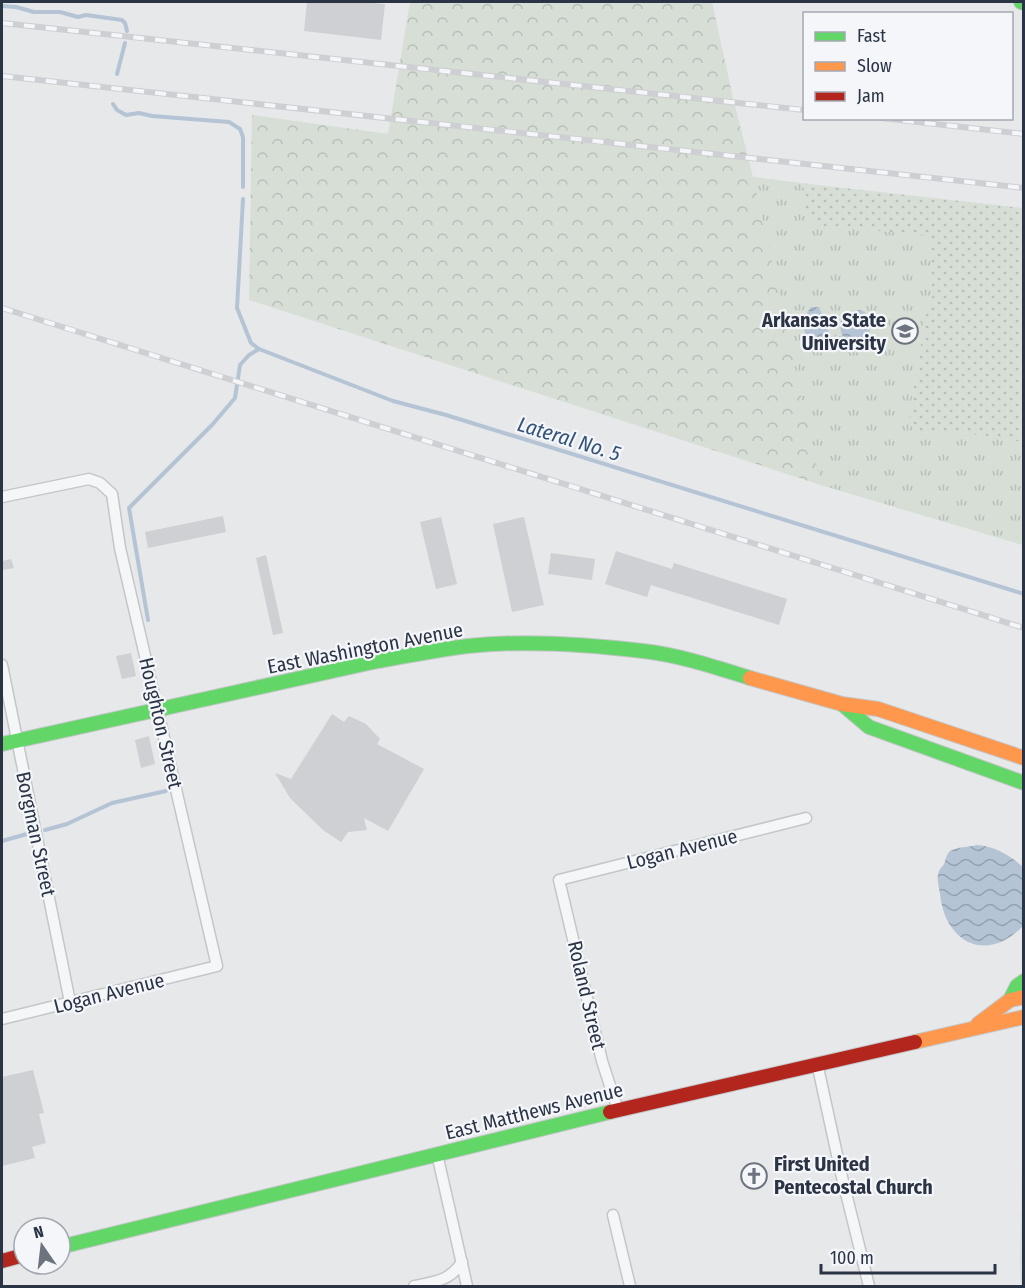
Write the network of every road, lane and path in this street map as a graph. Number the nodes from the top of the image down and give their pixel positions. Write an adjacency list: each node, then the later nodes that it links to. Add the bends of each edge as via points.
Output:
1 (2, 497): 4 (street, Houghton Street, via 89,479 112,494 120,548)
2 (2, 665): 5 (street, Borgman Street)
3 (842, 704): 4 (street, East Washington Avenue, via 644,651 524,644 471,646 419,654); 7 (street, East Washington Avenue, via 878,709); 8 (street, East Washington Avenue, via 869,727)
4 (158, 710): 5 (street, East Washington Avenue); 11 (street, Houghton Street)
5 (17, 740): 6 (street, East Washington Avenue); 14 (street, Borgman Street)
6 (2, 744)
7 (1023, 758)
8 (1023, 783)
9 (806, 818): 10 (street, Logan Avenue)
10 (559, 880): 19 (street, Roland Street, via 602,1061)
11 (217, 966): 14 (street, Logan Avenue)
12 (1023, 981): 13 (street, East Matthews Avenue, via 1017,986)
13 (1016, 999): 17 (street, East Matthews Avenue)
14 (70, 1002): 16 (street, Logan Avenue)
15 (1023, 1017): 17 (street)
16 (2, 1019)
17 (972, 1029): 18 (street, East Matthews Avenue)
18 (817, 1063): 19 (street, East Matthews Avenue); 27 (street)
19 (618, 1110): 20 (street, East Matthews Avenue)
20 (437, 1154): 22 (street, East Matthews Avenue); 23 (street)
21 (613, 1215): 26 (street)
22 (72, 1244)
23 (462, 1262): 24 (street, via 446,1279); 25 (street)
24 (414, 1287)
25 (467, 1287)
26 (630, 1287)
27 (869, 1287)

